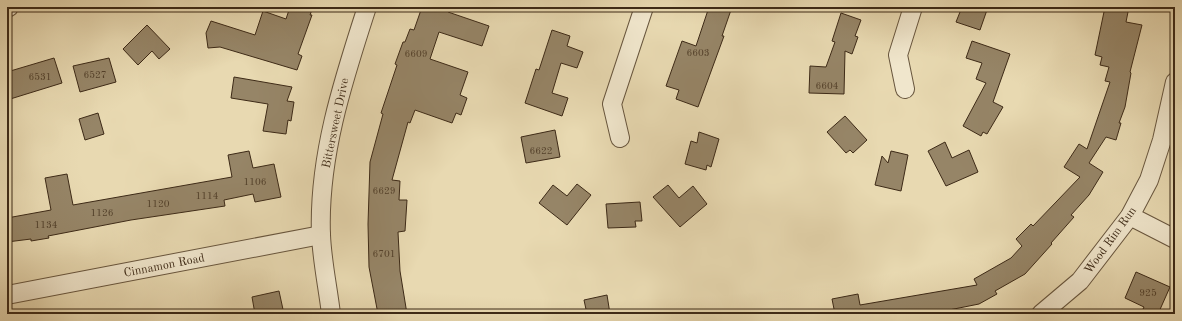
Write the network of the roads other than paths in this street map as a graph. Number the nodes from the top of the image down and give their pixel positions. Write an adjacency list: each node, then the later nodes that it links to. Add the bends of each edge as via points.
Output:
1 (367, 7): 8 (street, Bittersweet Drive, via 342,85 325,163)
2 (644, 7): 6 (street, via 612,104)
3 (913, 7): 5 (street, via 898,55)
4 (1175, 82): 7 (street, Wood Rim Run, via 1162,140 1149,180)
5 (905, 89)
6 (620, 138)
7 (1130, 216): 9 (street); 12 (street, Wood Rim Run, via 1080,281)
8 (321, 235): 10 (street, Cinnamon Road); 11 (street, Bittersweet Drive)
9 (1175, 239)
10 (7, 295)
11 (331, 314)
12 (1041, 314)

